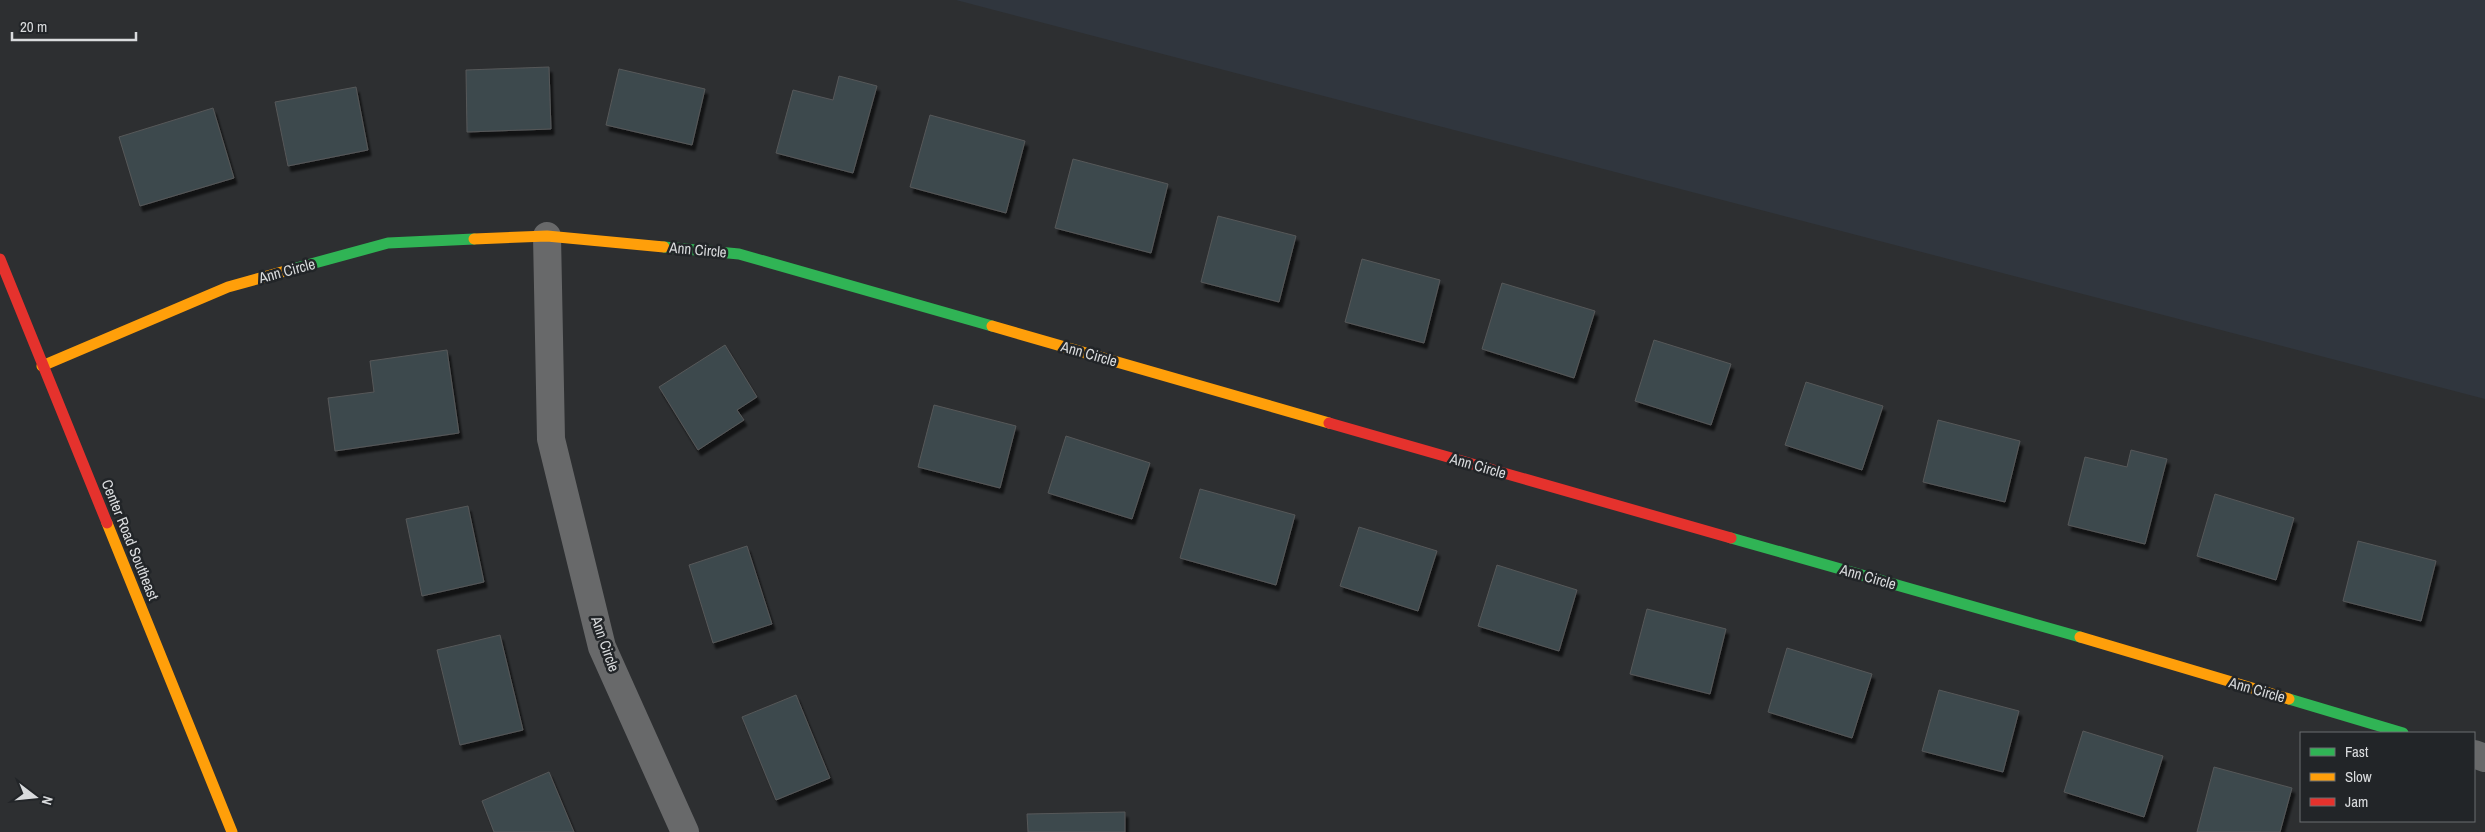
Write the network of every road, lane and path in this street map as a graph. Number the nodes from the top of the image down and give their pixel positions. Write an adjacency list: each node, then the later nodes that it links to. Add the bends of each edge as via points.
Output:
1 (547, 236): 3 (street, Ann Circle, via 388,243 228,288); 4 (street, Ann Circle, via 739,254); 6 (street, Ann Circle, via 551,439 602,647)
2 (0, 260): 3 (street, Center Road Southeast)
3 (42, 366): 5 (street, Center Road Southeast)
4 (2400, 732)
5 (232, 832)
6 (685, 832)

